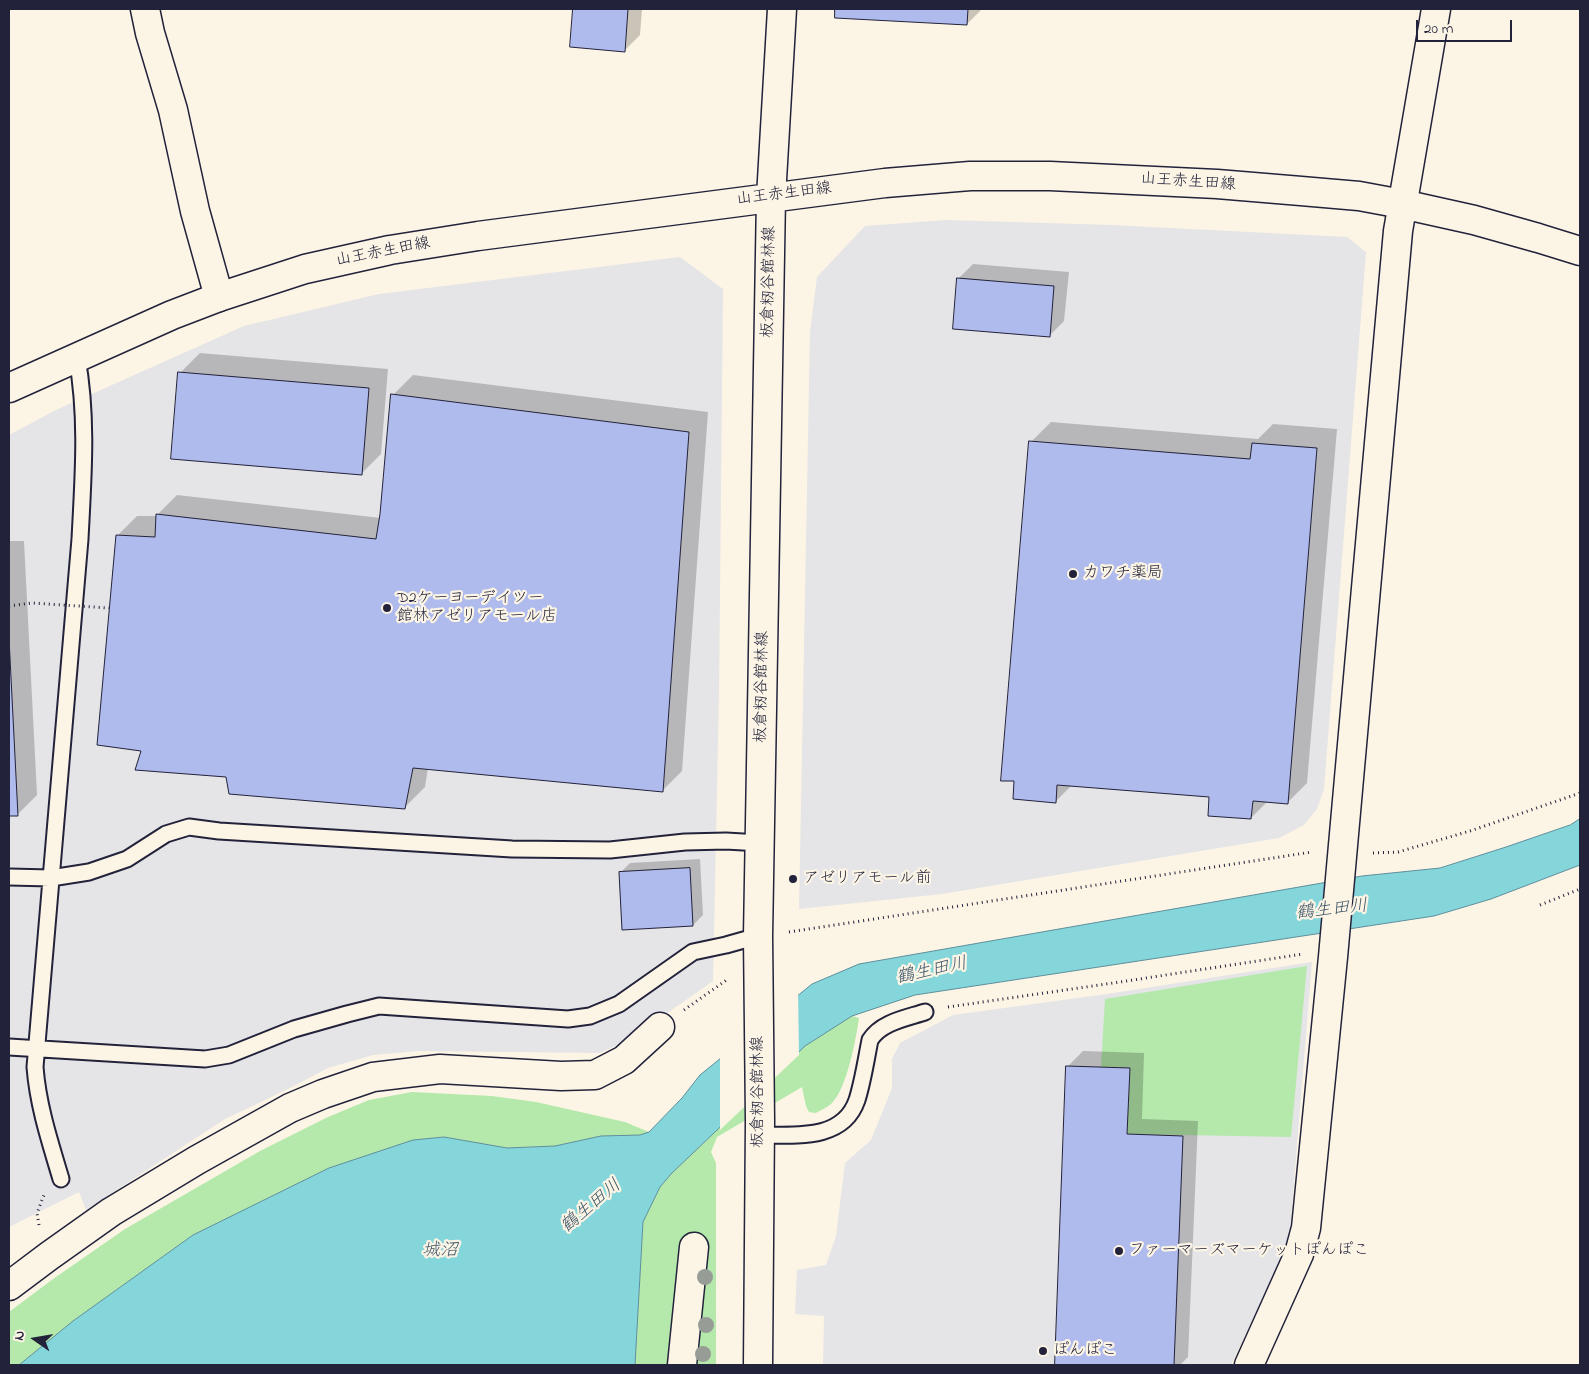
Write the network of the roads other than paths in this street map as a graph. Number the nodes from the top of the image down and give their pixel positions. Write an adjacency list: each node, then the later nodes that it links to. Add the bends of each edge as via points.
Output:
1 (146, 9): 7 (main road)
2 (782, 9): 4 (main road, 板倉籾谷館林線)
3 (1436, 9): 5 (main road)
4 (771, 197): 5 (main road, 山王赤生田線, via 970,176 1050,176 1226,185 1359,196); 7 (main road, 山王赤生田線, via 390,250 305,269); 10 (main road, 板倉籾谷館林線)
5 (1402, 204): 6 (main road, 山王赤生田線, via 1474,220); 24 (main road, via 1306,1228 1299,1254)
6 (1580, 251)
7 (219, 297): 8 (main road, 山王赤生田線, via 163,318)
8 (76, 358): 9 (main road, 山王赤生田線); 12 (lane, via 84,413 82,497)
9 (9, 388)
10 (760, 843): 12 (lane, via 685,842 610,850 512,849 189,827 166,834 127,859 89,872); 13 (main road, 板倉籾谷館林線)
11 (9, 877): 12 (lane)
12 (51, 878): 17 (lane)
13 (758, 936): 17 (lane, via 693,952 619,1004 590,1016 568,1019 378,1006 294,1030 228,1055 205,1059); 18 (main road, 板倉籾谷館林線)
14 (925, 1012): 18 (lane, via 875,1032 870,1040 857,1100 839,1126 809,1135)
15 (660, 1027): 21 (main road, via 624,1060 595,1075 440,1069 373,1077 323,1094 290,1108 111,1212)
16 (9, 1047): 17 (lane)
17 (35, 1047): 19 (lane, via 37,1089)
18 (760, 1128): 23 (main road, 板倉籾谷館林線)
19 (60, 1179)
20 (694, 1247): 22 (main road)
21 (9, 1286)
22 (682, 1365)
23 (758, 1365)
24 (1249, 1365)

